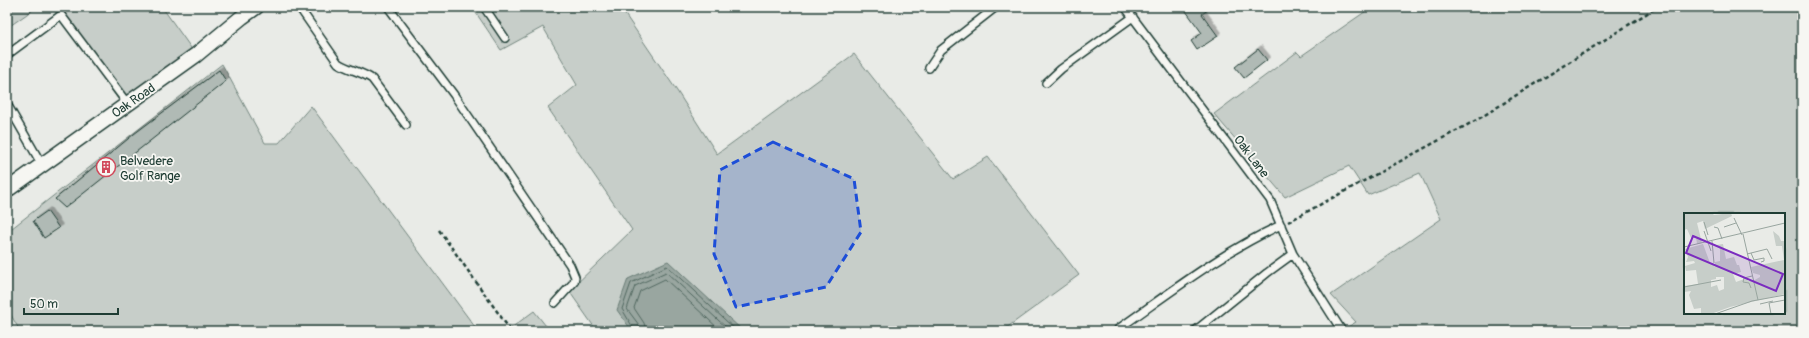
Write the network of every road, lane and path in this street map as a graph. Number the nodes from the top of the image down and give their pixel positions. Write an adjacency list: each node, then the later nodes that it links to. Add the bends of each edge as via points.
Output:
1 (256, 7): 13 (street, Oak Road, via 196,55)
2 (299, 7): 15 (lane, via 338,63 372,79)
3 (388, 7): 21 (lane, via 454,95 570,265 575,277 574,282)
4 (484, 7): 9 (lane)
5 (996, 7): 11 (lane, via 941,50)
6 (1125, 7): 8 (lane, Oak Lane)
7 (1657, 7): 18 (path, via 1480,118)
8 (1133, 17): 12 (lane, via 1061,69); 18 (lane, Oak Lane, via 1270,200)
9 (505, 38)
10 (7, 55): 13 (lane, via 61,15)
11 (929, 68)
12 (1046, 83)
13 (127, 103): 16 (street, Oak Road)
14 (7, 104): 16 (lane)
15 (406, 125)
16 (42, 165): 17 (street, Oak Road)
17 (7, 190)
18 (1281, 225): 20 (lane, Oak Lane); 22 (lane, via 1217,261)
19 (439, 230): 23 (path)
20 (1293, 254): 24 (lane); 25 (lane, Oak Lane)
21 (555, 304)
22 (1118, 328)
23 (510, 331)
24 (1195, 331)
25 (1342, 331)

